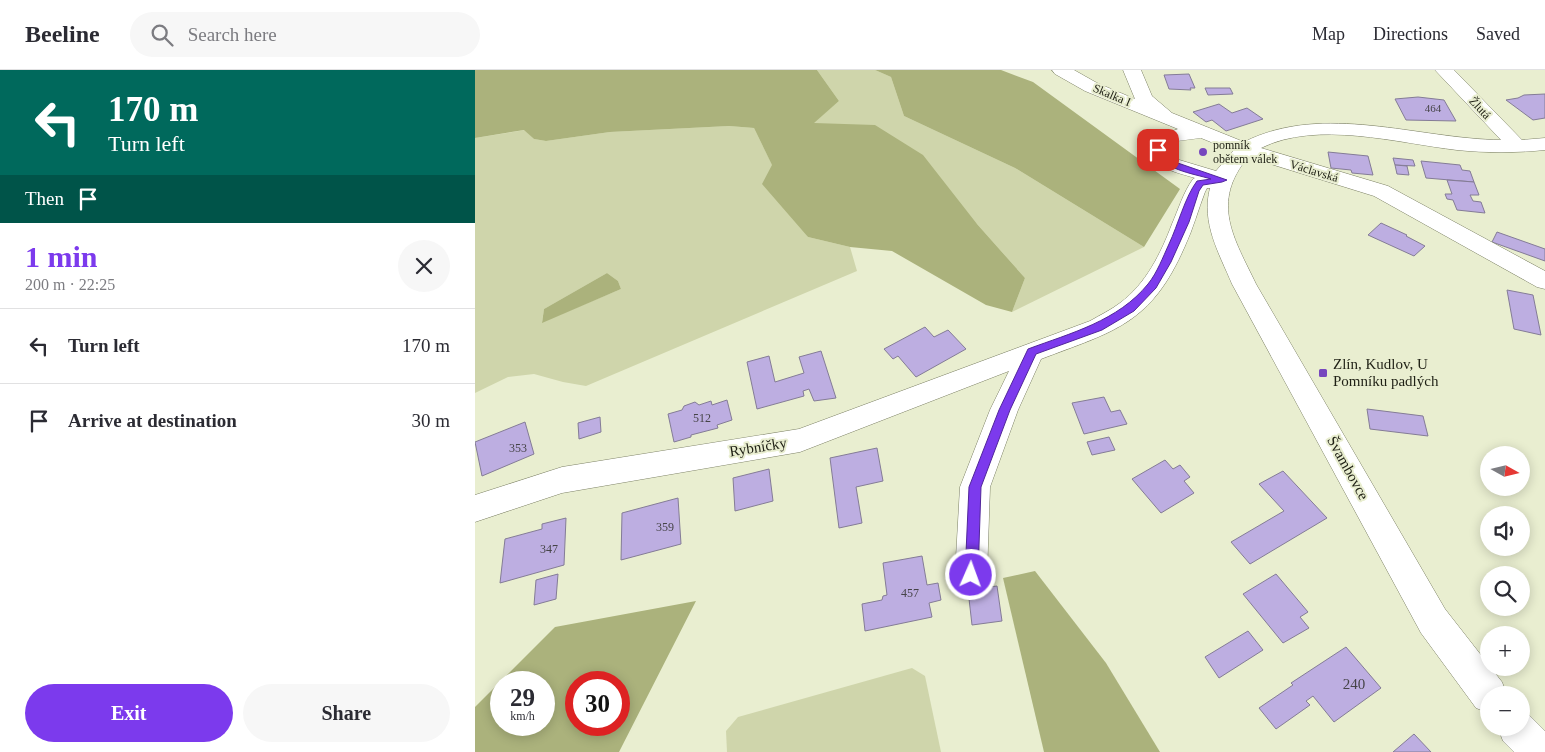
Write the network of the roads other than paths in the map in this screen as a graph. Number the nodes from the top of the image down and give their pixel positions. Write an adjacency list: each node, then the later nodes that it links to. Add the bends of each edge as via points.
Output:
1 (1061, 70): 4 (street, Skalka I, via 1091,87)
2 (1132, 70): 4 (street, via 1144,98)
3 (1444, 70): 7 (street, Žlutá)
4 (1165, 117): 5 (street, Skalka I)
5 (1203, 132): 8 (street, Václavská); 9 (street, via 1170,136 1161,141 1158,150 1169,163)
6 (1545, 144): 7 (street)
7 (1515, 145): 8 (street, via 1458,144 1358,132 1310,130 1271,136)
8 (1245, 148): 9 (street, Švambovce); 10 (street, Václavská, via 1381,191)
9 (1222, 180): 11 (street, Rybníčky, via 1200,183 1195,190 1166,262 1152,286 1131,308 1099,327); 14 (street, Švambovce, via 1217,205 1222,233 1244,284 1433,621)
10 (1545, 280)
11 (1032, 351): 12 (street, Rybníčky, via 801,440 562,480); 13 (street, via 1004,410 975,487)
12 (475, 509)
13 (971, 575)
14 (1482, 686)
15 (1524, 736): 16 (street)
16 (1540, 752)

